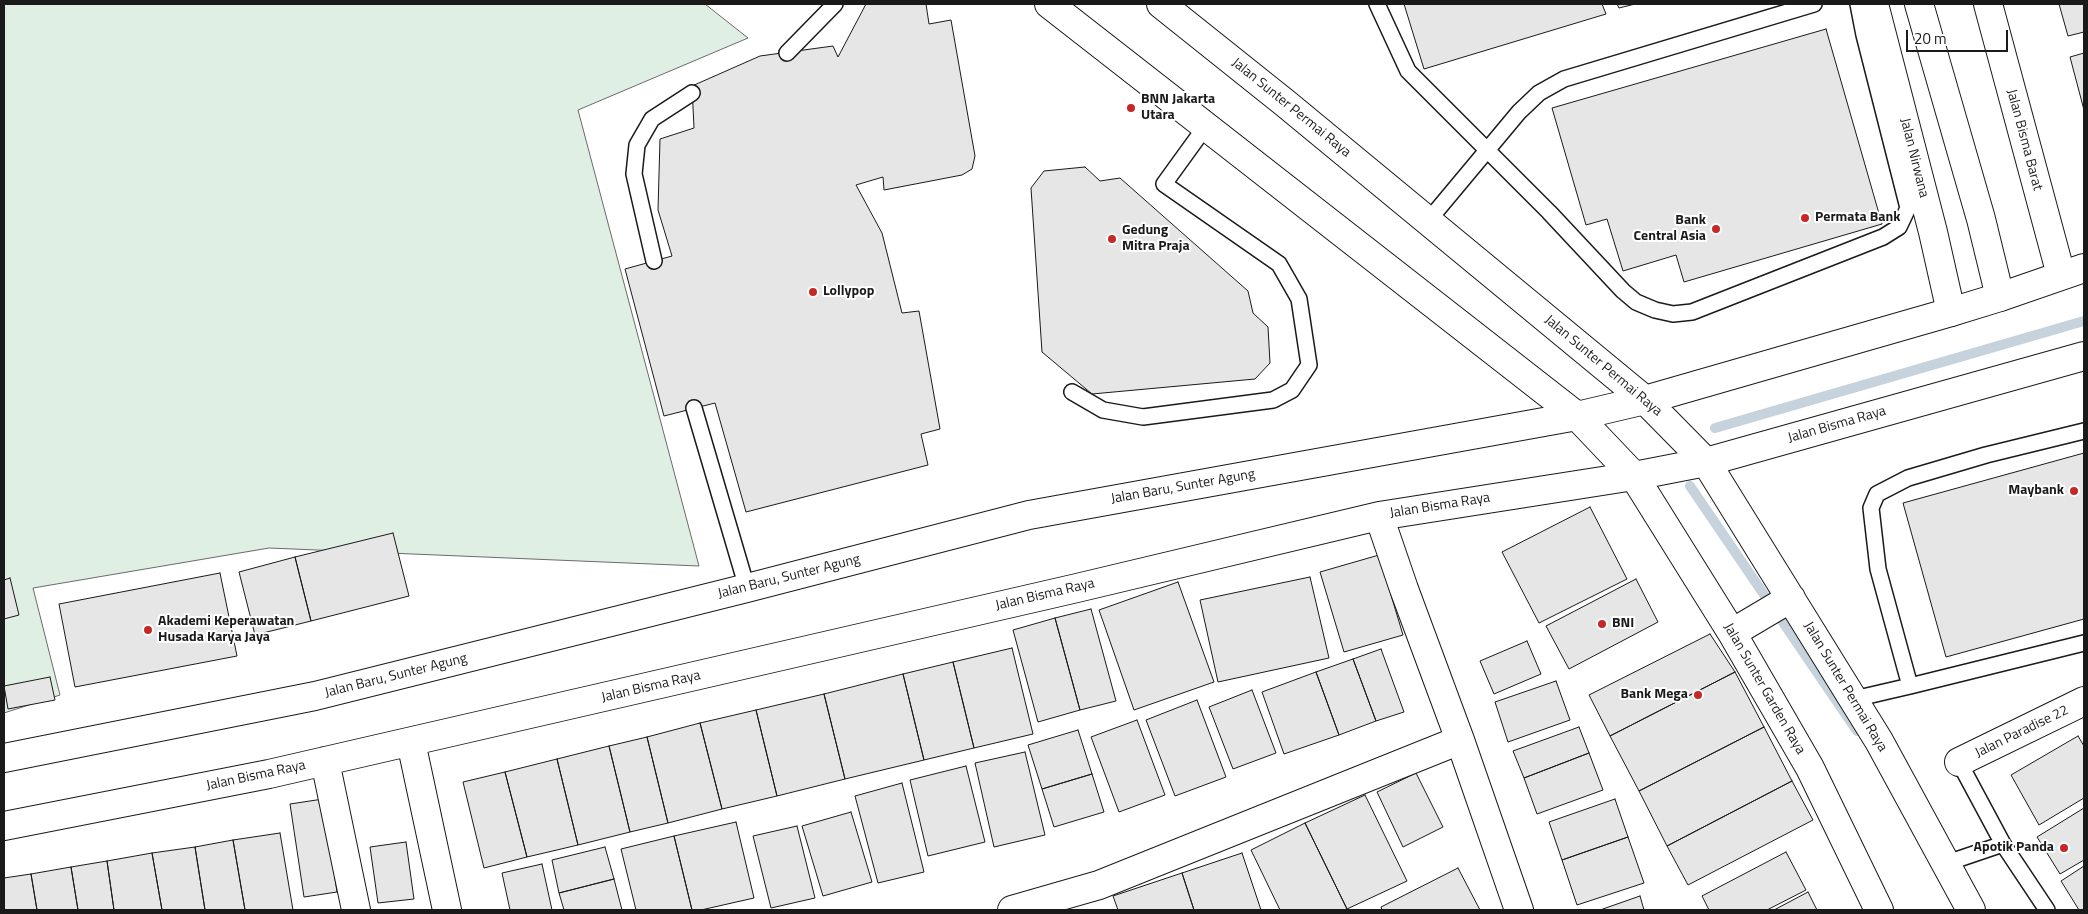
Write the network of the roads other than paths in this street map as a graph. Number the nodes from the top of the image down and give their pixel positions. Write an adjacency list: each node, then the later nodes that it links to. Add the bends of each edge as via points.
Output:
1 (835, 4): 10 (lane)
2 (1049, 4): 12 (street)
3 (1160, 4): 14 (street, Jalan Sunter Permai Raya)
4 (1377, 4): 13 (lane, via 1408,71)
5 (1814, 4): 13 (lane, via 1564,79 1539,93)
6 (1858, 4): 13 (lane, via 1908,208 1899,227 1874,241 1692,312 1673,314 1655,310 1636,302 1623,291)
7 (1874, 4): 18 (street, Jalan Nirwana)
8 (1919, 4): 17 (street, via 1981,219)
9 (1988, 4): 16 (street, Jalan Bisma Barat, via 2048,234)
10 (787, 53)
11 (692, 93): 15 (lane, via 652,119 637,145 634,174)
12 (1206, 126): 20 (lane, via 1164,184 1279,264 1299,299 1309,365 1292,390 1273,400 1142,417 1103,410); 23 (street)
13 (1487, 150): 14 (lane)
14 (1428, 221): 21 (street, Jalan Sunter Permai Raya)
15 (654, 261)
16 (2073, 272): 17 (street)
17 (2000, 298): 18 (street)
18 (1951, 312): 21 (street)
19 (2084, 356): 25 (street, Jalan Bisma Raya)
20 (1072, 392)
21 (1645, 400): 23 (street); 25 (street, Jalan Sunter Permai Raya)
22 (694, 408): 28 (lane)
23 (1577, 416): 26 (street); 28 (street, Jalan Baru, Sunter Agung, via 1029,515)
24 (2084, 431): 32 (lane, via 1908,478 1876,494 1871,508 1878,569)
25 (1706, 462): 26 (street, Jalan Bisma Raya); 29 (street, Jalan Sunter Permai Raya)
26 (1634, 476): 27 (street, Jalan Bisma Raya); 30 (street, Jalan Sunter Garden Raya)
27 (1380, 516): 35 (street); 36 (street, Jalan Bisma Raya)
28 (747, 588): 37 (street, Jalan Baru, Sunter Agung, via 315,696)
29 (1785, 601): 30 (street); 33 (street, Jalan Sunter Permai Raya)
30 (1741, 627): 47 (street, Jalan Sunter Garden Raya)
31 (2084, 643): 32 (lane)
32 (1910, 686): 33 (lane)
33 (1854, 699): 42 (street, Jalan Sunter Permai Raya)
34 (2084, 701): 39 (street, Jalan Paradise 22)
35 (1460, 740): 45 (street, via 1099,885); 46 (street)
36 (411, 742): 38 (street, Jalan Bisma Raya); 44 (street)
37 (4, 758)
38 (325, 761): 40 (street, Jalan Bisma Raya); 43 (street)
39 (1959, 762): 41 (lane)
40 (4, 826)
41 (2003, 844): 42 (lane); 49 (lane)
42 (1947, 863): 48 (street, Jalan Sunter Permai Raya)
43 (356, 910)
44 (447, 910)
45 (1012, 910)
46 (1519, 910)
47 (1879, 910)
48 (1971, 910)
49 (2048, 910)

